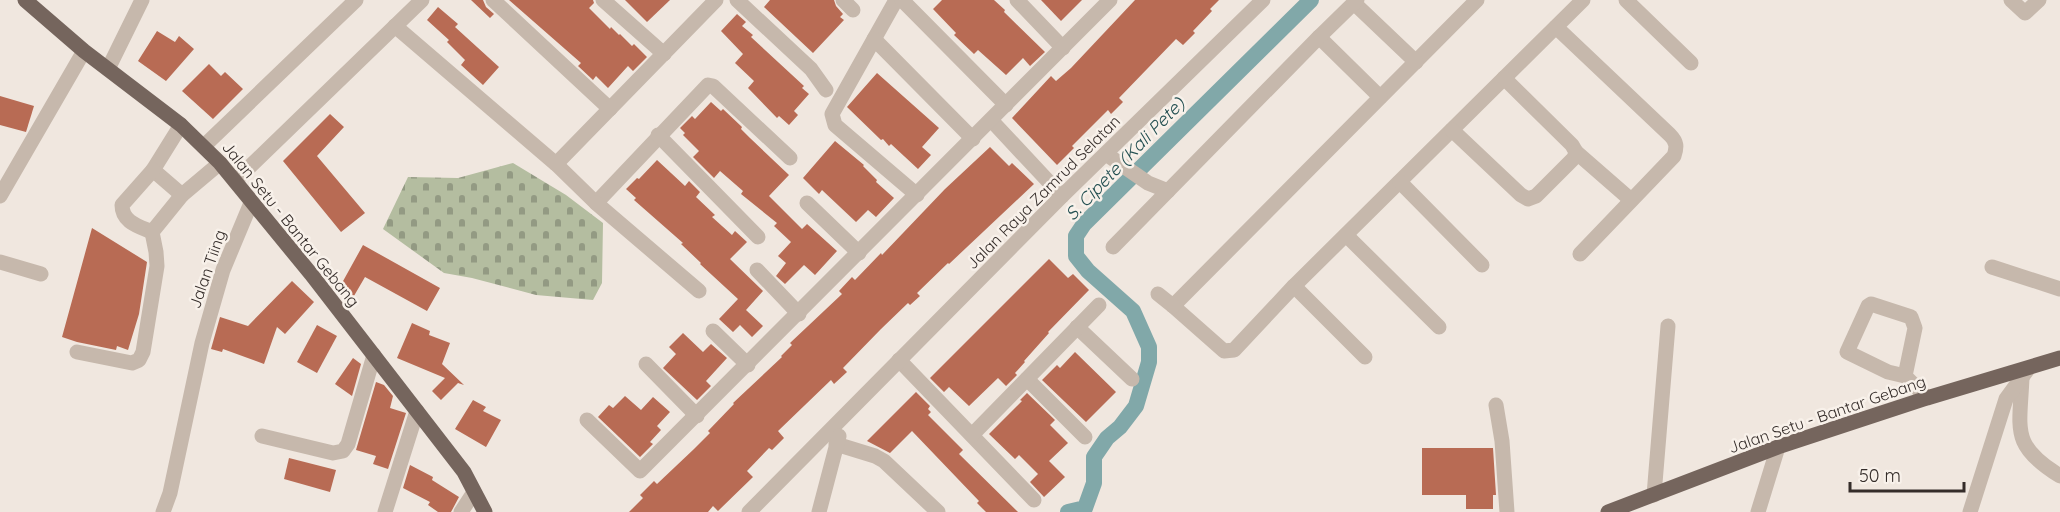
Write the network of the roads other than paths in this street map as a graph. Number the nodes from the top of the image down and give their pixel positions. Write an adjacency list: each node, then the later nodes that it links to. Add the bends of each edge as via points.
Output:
1 (25, 0): 25 (main road, Jalan Setu - Bantar Gebang)
2 (142, 0): 29 (street)
3 (356, 0): 40 (street)
4 (422, 0): 20 (street)
5 (493, 0): 34 (street)
6 (603, 0): 26 (street)
7 (716, 0): 26 (street)
8 (737, 0): 31 (street, via 812,69)
9 (896, 0): 23 (street)
10 (903, 0): 33 (street)
11 (1017, 0): 24 (street)
12 (1110, 0): 24 (street)
13 (1263, 0): 42 (street, Jalan Raya Zamrud Selatan)
14 (1478, 0): 27 (street)
15 (1583, 0): 21 (street)
16 (1626, 0): 28 (street)
17 (2011, 0): 18 (street, via 2025,13)
18 (2039, 0)
19 (1356, 2): 22 (street); 27 (street)
20 (394, 26): 45 (street); 47 (street)
21 (1556, 27): 30 (street); 54 (street, via 1675,140 1674,156)
22 (1318, 37): 32 (street); 49 (street)
23 (874, 39): 39 (street); 52 (street, via 832,114 835,125)
24 (1063, 48): 33 (street)
25 (84, 51): 29 (main road, Jalan Setu - Bantar Gebang); 50 (street)
26 (664, 54): 34 (street)
27 (1416, 62): 32 (street)
28 (1691, 63)
29 (108, 69): 36 (main road, Jalan Setu - Bantar Gebang)
30 (1504, 78): 37 (street); 41 (street)
31 (826, 90)
32 (1380, 98): 74 (street)
33 (1006, 105): 35 (street)
34 (610, 109): 45 (street)
35 (991, 120): 39 (street); 53 (street)
36 (181, 125): 40 (main road, Jalan Setu - Bantar Gebang); 46 (street)
37 (1452, 130): 41 (street, via 1528,199 1536,196); 48 (street)
38 (658, 135): 43 (street, via 711,85); 57 (street); 60 (street)
39 (973, 139): 52 (street)
40 (204, 146): 44 (main road, Jalan Setu - Bantar Gebang)
41 (1576, 152): 54 (street)
42 (1106, 154): 49 (street, via 1148,183); 53 (street, Jalan Raya Zamrud Selatan)
43 (790, 158)
44 (220, 163): 47 (main road, Jalan Setu - Bantar Gebang); 51 (street)
45 (556, 164): 57 (street)
46 (153, 170): 51 (street); 58 (street, via 122,205 127,220)
47 (235, 182): 55 (main road, Jalan Setu - Bantar Gebang)
48 (1400, 182): 59 (street); 65 (street)
49 (1168, 191): 61 (street)
50 (0, 195)
51 (182, 195): 58 (street)
52 (917, 195): 62 (street)
53 (1062, 196): 84 (street, Jalan Raya Zamrud Selatan)
54 (1631, 200): 63 (street)
55 (251, 202): 81 (main road, Jalan Setu - Bantar Gebang); 107 (street, Jalan Tiing, via 223,270)
56 (807, 202): 62 (street)
57 (596, 203): 71 (street)
58 (152, 232): 80 (street, via 157,266 139,360 132,363)
59 (1346, 235): 69 (street); 78 (street)
60 (758, 237)
61 (1113, 247)
62 (859, 254): 75 (street)
63 (1580, 254)
64 (0, 262): 68 (street)
65 (1482, 265)
66 (1992, 267): 70 (street)
67 (758, 270): 75 (street)
68 (41, 274)
69 (1294, 286): 74 (street, via 1231,351 1224,351); 82 (street)
70 (2060, 289)
71 (699, 291)
72 (1158, 294): 74 (street)
73 (1099, 305): 77 (street)
74 (1173, 306)
75 (799, 314): 86 (street)
76 (1668, 326): 104 (street)
77 (1077, 327): 89 (street); 90 (street)
78 (1439, 327)
79 (713, 331): 86 (street)
80 (76, 352)
81 (374, 356): 93 (main road, Jalan Setu - Bantar Gebang); 98 (street, via 343,451 333,453)
82 (1365, 357)
83 (2060, 358): 87 (main road, Jalan Setu - Bantar Gebang)
84 (899, 360): 94 (street, Jalan Raya Zamrud Selatan); 97 (street)
85 (646, 364): 95 (street)
86 (748, 365): 95 (street)
87 (2025, 372): 91 (main road, Jalan Setu - Bantar Gebang); 102 (street, via 2020,435 2039,463); 116 (street, via 2006,399)
88 (1905, 376): 88 (street, via 1914,321 1871,304 1847,352); 91 (street)
89 (1027, 379): 97 (street); 99 (street)
90 (1132, 379)
91 (1927, 398): 101 (main road, Jalan Setu - Bantar Gebang)
92 (1496, 405): 113 (street)
93 (417, 411): 103 (main road, Jalan Setu - Bantar Gebang, via 464,472); 108 (street)
94 (849, 411): 100 (street, Jalan Raya Zamrud Selatan); 106 (street, Jalan Raya Zamrud Selatan)
95 (697, 416): 96 (street, via 640,471)
96 (587, 420)
97 (972, 435): 105 (street)
98 (262, 436)
99 (1084, 437)
100 (836, 444): 111 (street, Jalan Raya Zamrud Selatan); 112 (street, via 884,461)
101 (1778, 447): 104 (main road, Jalan Setu - Bantar Gebang); 115 (street)
102 (2060, 476)
103 (474, 492): 109 (street); 110 (main road, Jalan Setu - Bantar Gebang)
104 (1654, 495): 114 (main road, Jalan Setu - Bantar Gebang)
105 (1034, 500)
106 (757, 509)
107 (163, 512)
108 (385, 512)
109 (461, 512)
110 (484, 512)
111 (819, 512)
112 (938, 512)
113 (1507, 512)
114 (1608, 512)
115 (1758, 512)
116 (1970, 512)

